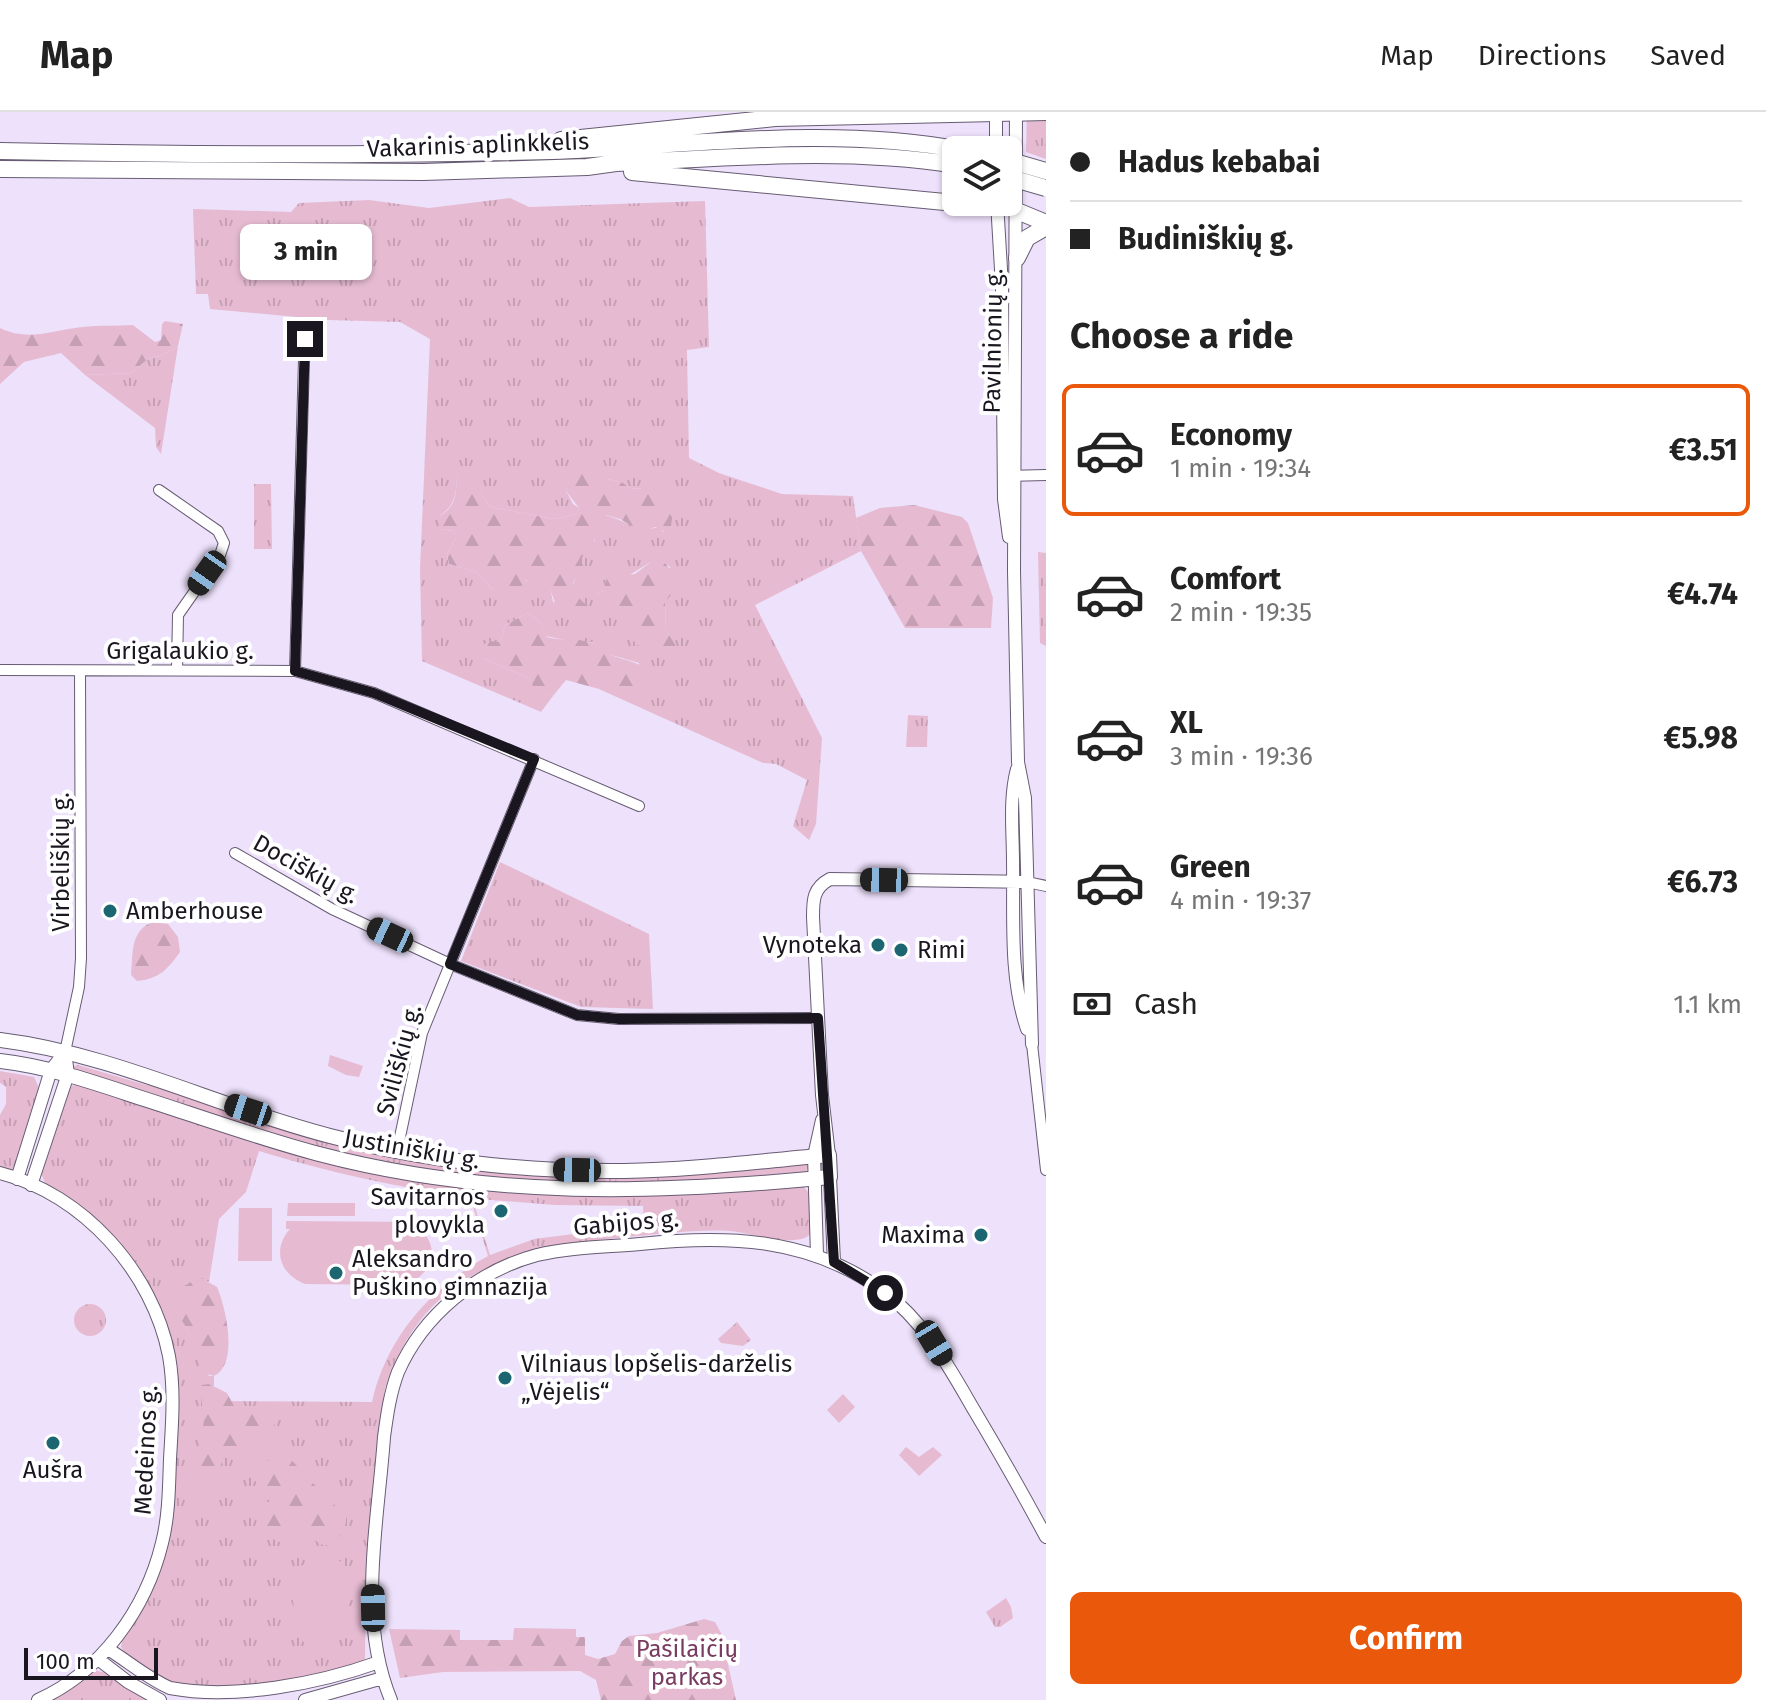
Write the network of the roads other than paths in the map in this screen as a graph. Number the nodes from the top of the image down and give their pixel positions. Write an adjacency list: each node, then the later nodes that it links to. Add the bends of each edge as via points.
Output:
1 (1016, 112): 2 (highway); 3 (highway); 5 (street, Pavilnionių g.)
2 (1046, 112)
3 (996, 113): 4 (street); 8 (highway, via 765,119)
4 (996, 136)
5 (1013, 136)
6 (860, 147): 7 (highway, Vakarinis aplinkkelis, via 916,143); 8 (highway, Vakarinis aplinkkelis); 10 (highway, Vakarinis aplinkkelis); 12 (highway, Vakarinis aplinkkelis)
7 (942, 147)
8 (496, 150): 9 (highway, Vakarinis aplinkkelis)
9 (0, 151)
10 (942, 162)
11 (1022, 164): 14 (highway, bridge)
12 (587, 167): 13 (highway, Vakarinis aplinkkelis, via 373,172); 17 (highway)
13 (0, 169)
14 (1046, 171)
15 (1022, 181): 16 (highway, bridge)
16 (1046, 188)
17 (942, 200)
18 (1022, 214): 21 (highway)
19 (1003, 216): 25 (street, Pavilnionių g.)
20 (1006, 216): 22 (street, Pavilnionių g.)
21 (1046, 225): 22 (highway, via 1027,238)
22 (1017, 258): 25 (street, Pavilnionių g.)
23 (305, 325): 30 (street)
24 (1046, 475): 25 (street)
25 (1009, 476): 32 (street, Pavilnionių g., via 1006,516 1014,571)
26 (159, 490): 28 (street, via 221,534 224,543 178,615)
27 (0, 670): 29 (street, Grigalaukio g.)
28 (177, 670): 29 (street, Grigalaukio g.); 30 (street, Grigalaukio g.)
29 (80, 671): 42 (street, Virbeliškių g., via 81,958)
30 (295, 671): 31 (street, via 374,693)
31 (534, 759): 33 (street); 38 (street, Sviliškių g.)
32 (1018, 762): 35 (street, Pavilnionių g.); 36 (street, Pavilnionių g., via 1025,798)
33 (639, 806)
34 (235, 853): 38 (street, Dociškių g., via 316,901)
35 (1014, 882): 36 (street); 39 (street, via 822,883 813,896); 41 (street, Pavilnionių g., via 1017,981)
36 (1027, 882): 37 (street); 41 (street, Pavilnionių g.)
37 (1046, 886)
38 (450, 964): 39 (street, Dociškių g., via 577,1015); 46 (street, Sviliškių g., via 422,1033)
39 (818, 1018): 47 (street)
40 (0, 1040): 42 (main road, Justiniškių g.)
41 (1032, 1044): 48 (street, Pavilnionių g.)
42 (65, 1052): 44 (street); 45 (street); 46 (main road, Justiniškių g., via 329,1136)
43 (0, 1061): 44 (main road, Justiniškių g.)
44 (51, 1070): 45 (main road, Justiniškių g.); 51 (street)
45 (68, 1074): 50 (main road, Justiniškių g., via 318,1154 466,1183 640,1191); 52 (street)
46 (397, 1151): 47 (main road, Justiniškių g., via 477,1164 625,1171)
47 (822, 1156): 50 (main road)
48 (1046, 1170)
49 (0, 1173): 51 (street, Medeinos g.)
50 (822, 1178): 53 (street); 54 (street)
51 (17, 1179): 52 (street, Medeinos g.)
52 (31, 1185): 56 (street, Medeinos g., via 78,1213 114,1246 150,1301 169,1353 173,1399 162,1542 141,1599)
53 (817, 1255): 54 (street, Gabijos g.); 57 (street, Gabijos g., via 742,1239 553,1252 505,1267 450,1302 407,1355 387,1412 373,1591)
54 (834, 1262): 55 (street, Gabijos g., via 885,1293 934,1343)
55 (1046, 1537)
56 (103, 1654): 57 (street, via 185,1693 215,1698 250,1698); 59 (street, Medeinos g.); 60 (street, via 128,1682)
57 (379, 1662): 58 (street, Gabijos g.)
58 (383, 1678): 61 (street); 62 (street, Gabijos g.)
59 (38, 1700)
60 (160, 1700)
61 (305, 1700)
62 (391, 1700)

